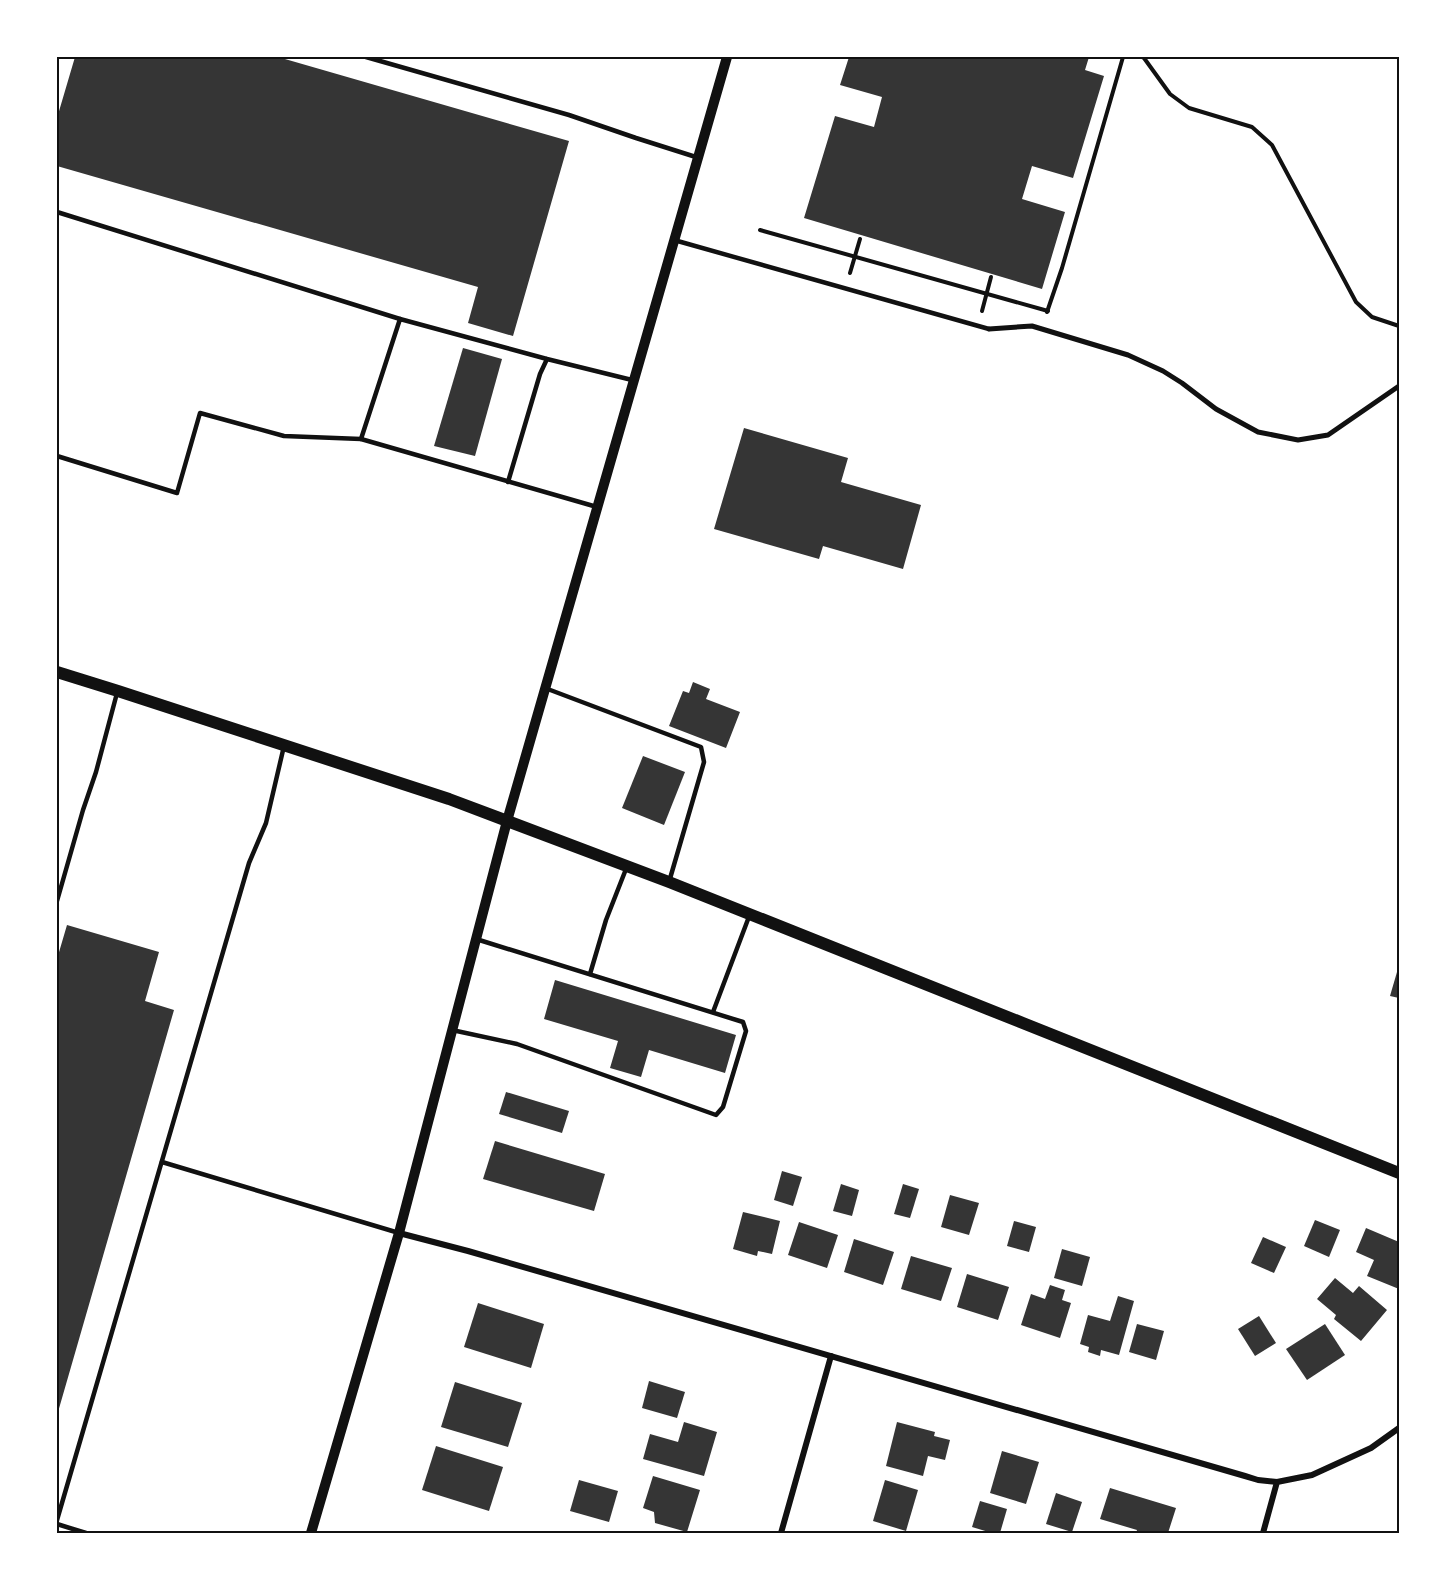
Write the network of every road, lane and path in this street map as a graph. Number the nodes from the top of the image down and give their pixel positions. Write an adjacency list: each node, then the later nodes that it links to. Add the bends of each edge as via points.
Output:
1 (366, 57): 5 (lane, via 570,115)
2 (727, 57): 5 (street)
3 (1122, 57): 14 (path)
4 (1142, 57): 17 (path, via 1170,94 1190,108 1252,128 1272,145 1356,302 1372,317)
5 (699, 158): 9 (street)
6 (57, 212): 15 (lane)
7 (760, 230): 10 (path)
8 (860, 239): 10 (path)
9 (674, 240): 12 (lane); 21 (street)
10 (855, 256): 12 (path); 13 (path)
11 (991, 277): 13 (path)
12 (846, 289): 16 (lane)
13 (987, 294): 14 (path); 16 (path)
14 (1048, 311): 19 (path)
15 (400, 318): 20 (lane); 23 (lane)
16 (977, 326): 18 (lane)
17 (1399, 326)
18 (988, 329): 19 (street, via 1032,326)
19 (1043, 330): 22 (street, via 1128,354 1173,377 1216,409 1257,432 1298,440 1328,435)
20 (547, 359): 21 (lane); 25 (lane)
21 (634, 381): 26 (street)
22 (1399, 386)
23 (361, 439): 24 (lane, via 284,436 200,413 177,493); 25 (lane)
24 (57, 456)
25 (508, 482): 26 (lane)
26 (597, 507): 28 (street)
27 (57, 672): 29 (main road)
28 (544, 688): 31 (street); 33 (lane, via 701,747 704,762)
29 (118, 691): 30 (main road); 34 (lane)
30 (284, 746): 31 (main road); 40 (lane, via 266,823 249,863)
31 (507, 821): 32 (main road); 36 (street)
32 (627, 866): 33 (main road); 37 (lane)
33 (669, 882): 35 (main road)
34 (57, 901)
35 (750, 914): 38 (lane); 41 (main road)
36 (476, 939): 37 (lane); 39 (street)
37 (590, 974): 38 (lane)
38 (713, 1012): 39 (lane, via 743,1022 746,1031 723,1107 716,1115 517,1044)
39 (452, 1030): 42 (street)
40 (162, 1162): 42 (lane); 46 (lane)
41 (1399, 1173)
42 (399, 1233): 43 (street); 48 (street)
43 (831, 1356): 45 (street, via 1258,1480); 49 (street)
44 (1399, 1428): 45 (street, via 1371,1448 1312,1475)
45 (1277, 1482): 50 (street)
46 (57, 1522): 47 (lane)
47 (86, 1533)
48 (311, 1533)
49 (781, 1533)
50 (1263, 1533)

